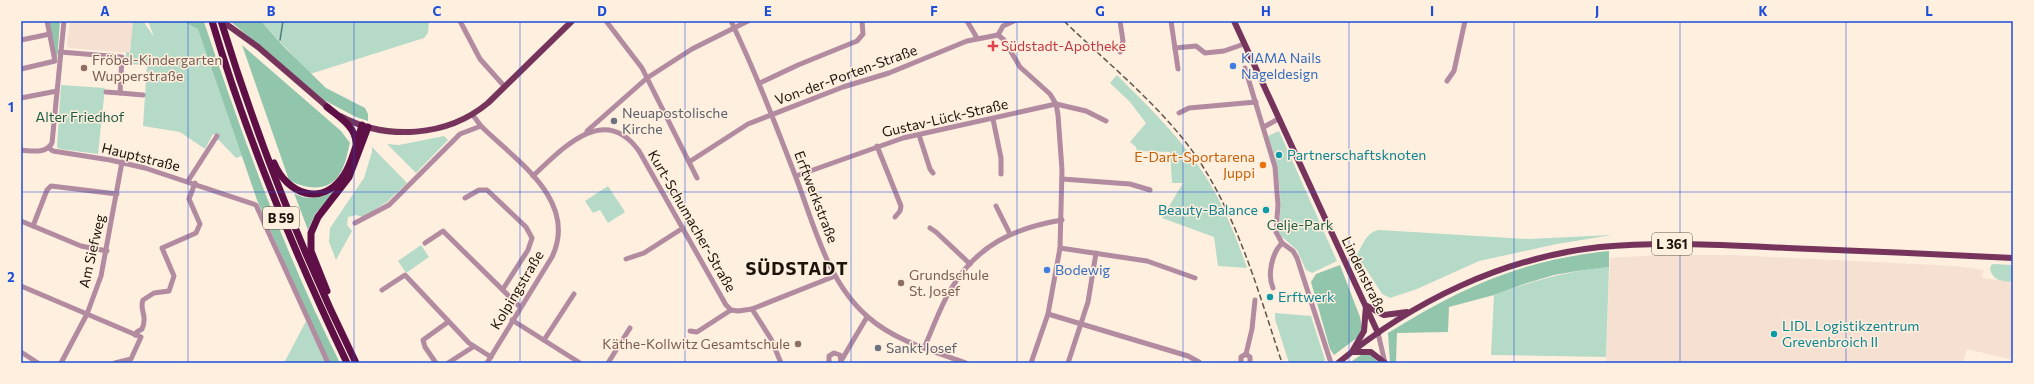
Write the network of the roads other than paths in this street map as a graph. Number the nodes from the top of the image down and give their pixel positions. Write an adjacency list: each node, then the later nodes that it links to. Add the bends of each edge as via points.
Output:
1 (47, 21): 18 (street)
2 (64, 21): 24 (street)
3 (212, 21): 125 (highway, B 59, via 281,217)
4 (222, 21): 40 (main road, via 242,34); 41 (highway, B 59)
5 (460, 21): 32 (street, via 480,59)
6 (572, 21): 32 (main road)
7 (606, 21): 29 (street)
8 (731, 21): 17 (street, Erftwerkstraße)
9 (748, 21): 17 (street)
10 (862, 21): 31 (street, via 863,34 857,41)
11 (967, 21): 20 (street)
12 (1014, 21): 19 (street, via 1003,26)
13 (1120, 21): 25 (street, via 1123,41)
14 (1171, 21): 23 (street)
15 (1234, 21): 22 (main road, Lindenstraße)
16 (1466, 21): 30 (street, via 1454,71)
17 (734, 28): 29 (street, via 692,49); 31 (street, Erftwerkstraße)
18 (50, 34): 21 (street); 27 (street, via 55,61)
19 (998, 35): 20 (street, Von-der-Porten-Straße); 39 (street, via 1004,40 1018,65 1047,91)
20 (977, 38): 44 (street, Von-der-Porten-Straße)
21 (21, 40)
22 (1244, 44): 23 (street, via 1224,51 1205,53 1196,46); 46 (main road, Lindenstraße)
23 (1175, 48): 28 (street)
24 (60, 52): 33 (street); 35 (street, via 122,57)
25 (1120, 52)
26 (1245, 68): 38 (street)
27 (21, 69)
28 (1178, 69)
29 (647, 78): 51 (street); 59 (street)
30 (1447, 81)
31 (760, 83): 44 (street, Erftwerkstraße)
32 (505, 87): 43 (main road)
33 (57, 91): 37 (street); 56 (street, via 53,139)
34 (106, 92): 35 (street)
35 (120, 93): 36 (street)
36 (143, 95)
37 (21, 98)
38 (1256, 102): 42 (street, via 1189,108); 50 (street)
39 (1056, 104): 45 (street, Gustav-Lück-Straße); 47 (street, via 1086,111); 65 (street)
40 (327, 107): 48 (main road, via 344,118); 54 (highway, via 352,130 356,139)
41 (249, 108): 54 (highway, via 261,127 281,177 289,186 299,191 318,193 334,185 345,174); 96 (highway, B 59, via 289,214)
42 (1179, 113)
43 (472, 114): 48 (main road, via 450,125 422,131 398,132); 49 (street, Kolpingstraße)
44 (772, 115): 59 (street, Von-der-Porten-Straße, via 743,126); 63 (street, Erftwerkstraße)
45 (993, 119): 52 (street, Gustav-Lück-Straße); 61 (street, via 1001,158)
46 (1278, 119): 50 (street); 97 (main road, Lindenstraße)
47 (1106, 121)
48 (365, 126): 54 (highway); 96 (highway, via 350,177 318,217 311,233 312,251 326,287)
49 (481, 126): 62 (street, Kolpingstraße); 75 (street, via 460,134 389,204)
50 (1264, 127): 81 (street, via 1275,171 1278,205 1276,232)
51 (585, 133): 62 (street, Kurt-Schumacher-Straße, via 565,146); 77 (street, Kurt-Schumacher-Straße, via 611,131 632,143)
52 (919, 135): 55 (street, Gustav-Lück-Straße); 60 (street)
53 (217, 136): 66 (street)
54 (355, 146)
55 (877, 146): 63 (street, Gustav-Lück-Straße); 72 (street, via 901,206)
56 (49, 148): 57 (street, Hauptstraße, via 40,151); 58 (street, Hauptstraße, via 56,152)
57 (21, 150)
58 (122, 162): 66 (street, Hauptstraße); 69 (street, Am Siefweg)
59 (688, 162): 64 (street)
60 (933, 173)
61 (1001, 174)
62 (533, 176): 98 (street, Kolpingstraße, via 546,190 554,205 558,235 552,257)
63 (796, 176): 88 (street, Erftwerkstraße)
64 (697, 178)
65 (1062, 179): 68 (street, via 1130,184); 73 (street)
66 (188, 181): 67 (street, Hauptstraße)
67 (195, 184): 111 (street, via 189,199 200,224 196,232 162,248 174,276 169,291 154,293 143,300 145,320 142,329); 124 (street, Hauptstraße, via 253,203 260,211)
68 (1150, 190)
69 (117, 194): 76 (street, via 51,186 47,190); 83 (street, Am Siefweg)
70 (465, 198): 92 (street, via 479,190 487,190 526,227 532,236 531,245)
71 (996, 206): 79 (street)
72 (895, 217)
73 (1062, 220): 79 (street, via 1028,227); 82 (street)
74 (21, 221): 76 (street)
75 (355, 223)
76 (33, 226): 83 (street, via 85,247)
77 (683, 228): 86 (street, via 644,253); 100 (street, Kurt-Schumacher-Straße)
78 (930, 228): 87 (street)
79 (1010, 234): 87 (street)
80 (424, 243): 92 (street, via 443,231)
81 (1282, 243): 91 (street, via 1275,252 1270,281); 139 (street, via 1293,251 1297,258)
82 (1060, 248): 84 (street); 103 (street)
83 (107, 251): 102 (street, Am Siefweg)
84 (1096, 253): 89 (street, via 1147,261); 107 (street, via 1091,287)
85 (2013, 258): 101 (main road, L 361, via 1689,244 1612,246 1553,255 1508,267 1464,283)
86 (626, 259)
87 (970, 264): 114 (street, via 949,292)
88 (835, 276): 99 (street); 104 (street, Erftwerkstraße)
89 (1195, 278)
90 (21, 286): 102 (street)
91 (1273, 288)
92 (502, 289): 98 (street)
93 (382, 290): 106 (street, via 404,275)
94 (574, 294): 112 (street)
95 (1255, 300): 115 (street)
96 (329, 305): 126 (highway, B 59)
97 (1366, 305): 101 (main road, via 1384,315); 110 (main road, Lindenstraße); 116 (main road, via 1364,331)
98 (520, 307): 105 (street, Kolpingstraße)
99 (752, 309): 100 (street); 132 (street, via 771,339)
100 (731, 310): 109 (street, via 697,332)
101 (1414, 310): 110 (main road, L 361)
102 (87, 314): 111 (street); 122 (street, Am Siefweg)
103 (1048, 314): 107 (street); 135 (street)
104 (867, 317): 114 (street, Erftwerkstraße, via 892,334); 119 (street)
105 (512, 320): 112 (street); 118 (street, Kolpingstraße)
106 (448, 322): 113 (street); 127 (street, via 423,340)
107 (1081, 324): 120 (street, via 1188,356); 136 (street)
108 (630, 328): 131 (street)
109 (690, 331)
110 (1378, 333): 116 (main road, L 361); 141 (street)
111 (135, 335): 123 (street, via 141,337 131,359)
112 (544, 340): 130 (street)
113 (473, 346): 118 (street); 128 (street)
114 (924, 348): 134 (street, Erftwerkstraße)
115 (1246, 354): 137 (street, via 1241,357); 138 (street, via 1250,357)
116 (1350, 354): 140 (main road, L 361); 141 (main road, via 1371,352)
117 (22, 355): 121 (street)
118 (491, 357): 129 (street, Kolpingstraße)
119 (841, 362): 133 (street, via 840,355 834,352 829,356)
120 (1199, 362)
121 (38, 363)
122 (61, 363)
123 (115, 363)
124 (328, 363)
125 (347, 363)
126 (356, 363)
127 (436, 363)
128 (448, 363)
129 (487, 363)
130 (580, 363)
131 (608, 363)
132 (781, 363)
133 (829, 363)
134 (966, 363)
135 (1031, 363)
136 (1068, 363)
137 (1241, 363)
138 (1250, 363)
139 (1331, 363)
140 (1338, 363)
141 (1385, 363)

